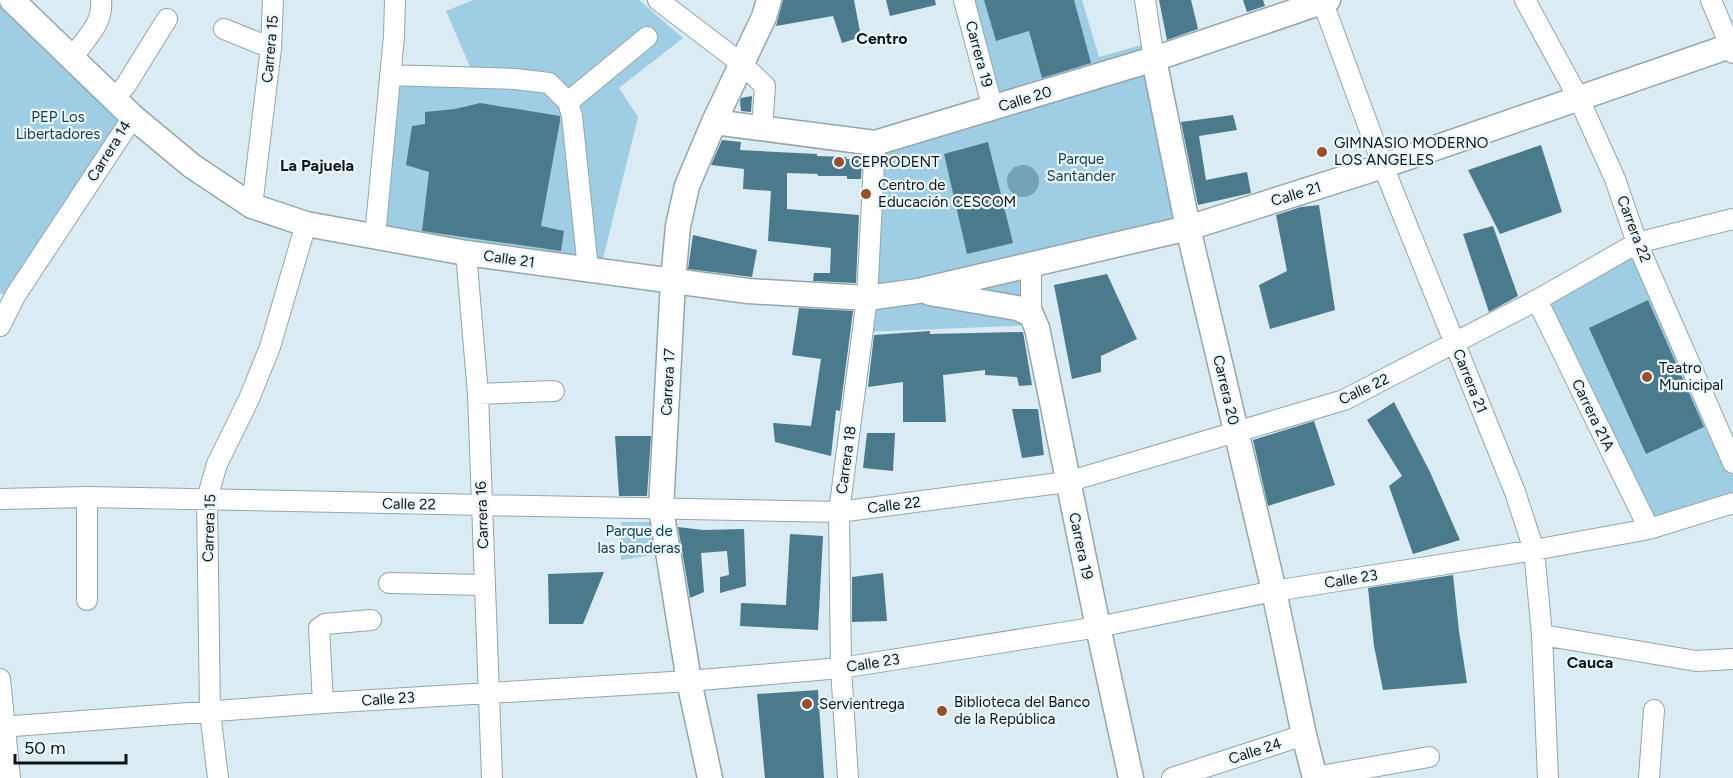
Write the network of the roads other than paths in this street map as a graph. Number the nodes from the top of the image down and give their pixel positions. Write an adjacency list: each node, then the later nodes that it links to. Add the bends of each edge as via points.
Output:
1 (12, 0): 17 (main road, Carrera 14)
2 (101, 0): 17 (street, via 97,26)
3 (273, 0): 15 (street, Carrera 15)
4 (394, 0): 20 (street)
5 (657, 0): 19 (street)
6 (769, 0): 19 (main road, Carrera 17)
7 (964, 0): 24 (street, Carrera 19)
8 (1145, 0): 18 (street, Carrera 20)
9 (1525, 0): 22 (street, Carrera 22)
10 (1711, 0): 16 (street)
11 (1324, 1): 18 (main road, Calle 20); 29 (street, Carrera 21)
12 (167, 19): 21 (street)
13 (224, 29): 15 (street)
14 (648, 37): 23 (street)
15 (271, 48): 30 (street, Carrera 15)
16 (1732, 48): 22 (main road, Calle 21)
17 (72, 58): 21 (main road, Carrera 14)
18 (1154, 59): 24 (main road, Calle 20); 33 (main road, Carrera 20)
19 (742, 64): 26 (main road, Carrera 17); 27 (street, via 765,86)
20 (390, 75): 23 (street, via 549,83); 34 (street)
21 (114, 99): 25 (main road, Carrera 14)
22 (1579, 99): 29 (main road, Calle 21); 35 (street, Carrera 22, via 1615,179)
23 (568, 102): 38 (street)
24 (993, 109): 28 (main road, Calle 20)
25 (133, 117): 30 (main road, Calle 21, via 192,166); 44 (street, Carrera 14, via 15,296)
26 (714, 122): 27 (main road, Calle 20); 39 (main road, Carrera 17, via 687,186 678,226)
27 (762, 128): 28 (main road, Calle 20)
28 (875, 143): 41 (street, Carrera 18)
29 (1383, 166): 33 (main road, Calle 21); 45 (street, Carrera 21)
30 (252, 206): 32 (main road, Calle 21)
31 (1733, 219): 35 (street, Calle 22)
32 (306, 224): 34 (main road, Calle 21); 53 (street, Carrera 15, via 270,348 217,464)
33 (1188, 228): 37 (main road, Calle 21); 48 (main road, Carrera 20)
34 (375, 236): 36 (main road, Calle 21)
35 (1637, 243): 42 (street, Calle 22); 49 (street, Carrera 22)
36 (466, 253): 38 (main road, Calle 21); 47 (street, Carrera 16)
37 (1030, 265): 40 (main road, Calle 21); 43 (street)
38 (588, 269): 39 (main road, Calle 21)
39 (673, 281): 41 (main road, Calle 21, via 748,291); 56 (main road, Carrera 17)
40 (918, 291): 41 (main road, Calle 21); 43 (main road, Calle 21, via 1017,308)
41 (867, 298): 57 (street, Carrera 18)
42 (1537, 300): 45 (street, Calle 22); 58 (street, Carrera 21A)
43 (1030, 314): 50 (main road, Carrera 19, via 1037,328)
44 (0, 326)
45 (1455, 345): 48 (street, Calle 22, via 1344,400); 59 (street, Carrera 21, via 1515,492)
46 (554, 391): 47 (street)
47 (478, 394): 55 (street, Carrera 16)
48 (1237, 434): 50 (street, Calle 22); 62 (main road, Carrera 20)
49 (1733, 463)
50 (1067, 482): 57 (street, Calle 22); 65 (main road, Carrera 19)
51 (87, 497): 52 (street, Calle 22); 53 (street, Calle 22); 63 (street)
52 (0, 499)
53 (207, 499): 55 (street, Calle 22); 74 (street, Carrera 15)
54 (1733, 503): 58 (street, Calle 23)
55 (482, 505): 56 (street, Calle 22); 61 (street, Carrera 16)
56 (661, 509): 57 (street, Calle 22); 70 (main road, Carrera 17)
57 (839, 512): 68 (street, Carrera 18)
58 (1650, 529): 59 (street, Calle 23)
59 (1534, 550): 62 (street, Calle 23); 66 (street, Carrera 21)
60 (389, 583): 61 (street)
61 (484, 585): 71 (street, Carrera 16)
62 (1274, 591): 65 (street, Calle 23); 76 (main road, Carrera 20)
63 (87, 600)
64 (371, 620): 72 (street, via 325,624 319,628)
65 (1098, 627): 68 (street, Calle 23); 83 (main road, Carrera 19)
66 (1542, 634): 67 (street, via 1696,661); 86 (street, Carrera 21)
67 (1733, 659)
68 (841, 668): 70 (street, Calle 23); 82 (street, Carrera 18)
69 (0, 679): 75 (street)
70 (689, 681): 71 (street, Calle 23); 81 (main road, Carrera 17)
71 (489, 693): 72 (street, Calle 23); 80 (street, Carrera 16)
72 (323, 703): 74 (street, Calle 23)
73 (1654, 710): 87 (street)
74 (210, 712): 75 (street, Calle 23); 79 (street, Carrera 15)
75 (3, 726): 78 (street)
76 (1304, 735): 84 (street, Calle 24); 85 (main road, Carrera 20)
77 (1429, 758): 85 (street)
78 (10, 778)
79 (218, 778)
80 (492, 778)
81 (710, 778)
82 (848, 778)
83 (1131, 778)
84 (1172, 778)
85 (1315, 778)
86 (1548, 778)
87 (1649, 778)

